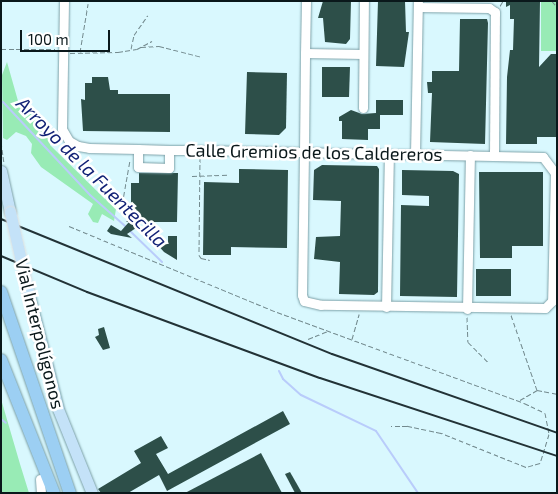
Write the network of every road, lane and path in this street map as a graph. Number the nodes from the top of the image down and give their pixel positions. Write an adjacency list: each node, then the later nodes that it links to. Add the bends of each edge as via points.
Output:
1 (64, 1): 13 (street)
2 (306, 1): 16 (street)
3 (364, 1): 17 (street)
4 (552, 1): 7 (path)
5 (88, 4): 15 (path)
6 (418, 4): 25 (street); 27 (street, via 489,8 495,12)
7 (557, 7)
8 (148, 14): 12 (path, via 134,36)
9 (152, 41): 10 (path)
10 (139, 48): 12 (path); 18 (path, via 159,46)
11 (1, 50): 13 (path); 14 (path)
12 (130, 50): 15 (path)
13 (63, 51): 15 (path); 20 (street, Calle Gremios de los Caldereros, via 62,129 68,141 84,148)
14 (1, 53)
15 (80, 53)
16 (305, 53): 17 (street); 23 (street)
17 (363, 54): 19 (street)
18 (202, 57)
19 (363, 108)
20 (135, 149): 21 (street, Calle Gremios de los Caldereros); 21 (street, via 138,167 169,168); 32 (path)
21 (169, 150): 22 (street, Calle Gremios de los Caldereros)
22 (200, 150): 23 (street, Calle Gremios de los Caldereros); 31 (path)
23 (304, 152): 24 (street, Calle Gremios de los Caldereros); 37 (street, via 302,295 309,304)
24 (389, 154): 25 (street, Calle Gremios de los Caldereros); 38 (street)
25 (415, 154): 26 (street, Calle Gremios de los Caldereros)
26 (470, 156): 27 (street, Calle Gremios de los Caldereros); 39 (street)
27 (494, 156): 36 (street, Calle Gremios de los Caldereros, via 543,157 555,173)
28 (1, 170): 57 (main road, Vial Interpolígonos, bridge, via 58,409)
29 (228, 175): 31 (path)
30 (192, 176): 31 (path)
31 (199, 176): 34 (path, via 198,255)
32 (121, 211)
33 (69, 226): 41 (path)
34 (210, 260)
35 (1, 292): 46 (highway)
36 (554, 302): 40 (street, via 540,310)
37 (360, 307): 38 (street); 43 (path)
38 (386, 307): 39 (street)
39 (467, 309): 40 (street); 45 (path, via 468,342)
40 (510, 310): 47 (path, via 513,328)
41 (328, 331): 42 (path); 43 (path)
42 (308, 339)
43 (351, 339): 49 (path)
44 (2, 362): 51 (highway); 54 (highway)
45 (488, 362)
46 (24, 364): 55 (highway); 56 (highway)
47 (536, 390): 48 (path); 49 (path)
48 (557, 394)
49 (519, 401): 50 (path, via 546,413 548,418 548,444 540,463 534,467 526,467 441,433)
50 (391, 426)
51 (40, 479): 52 (street); 53 (highway)
52 (41, 493)
53 (46, 493)
54 (54, 493)
55 (70, 493)
56 (78, 493)
57 (92, 493)

